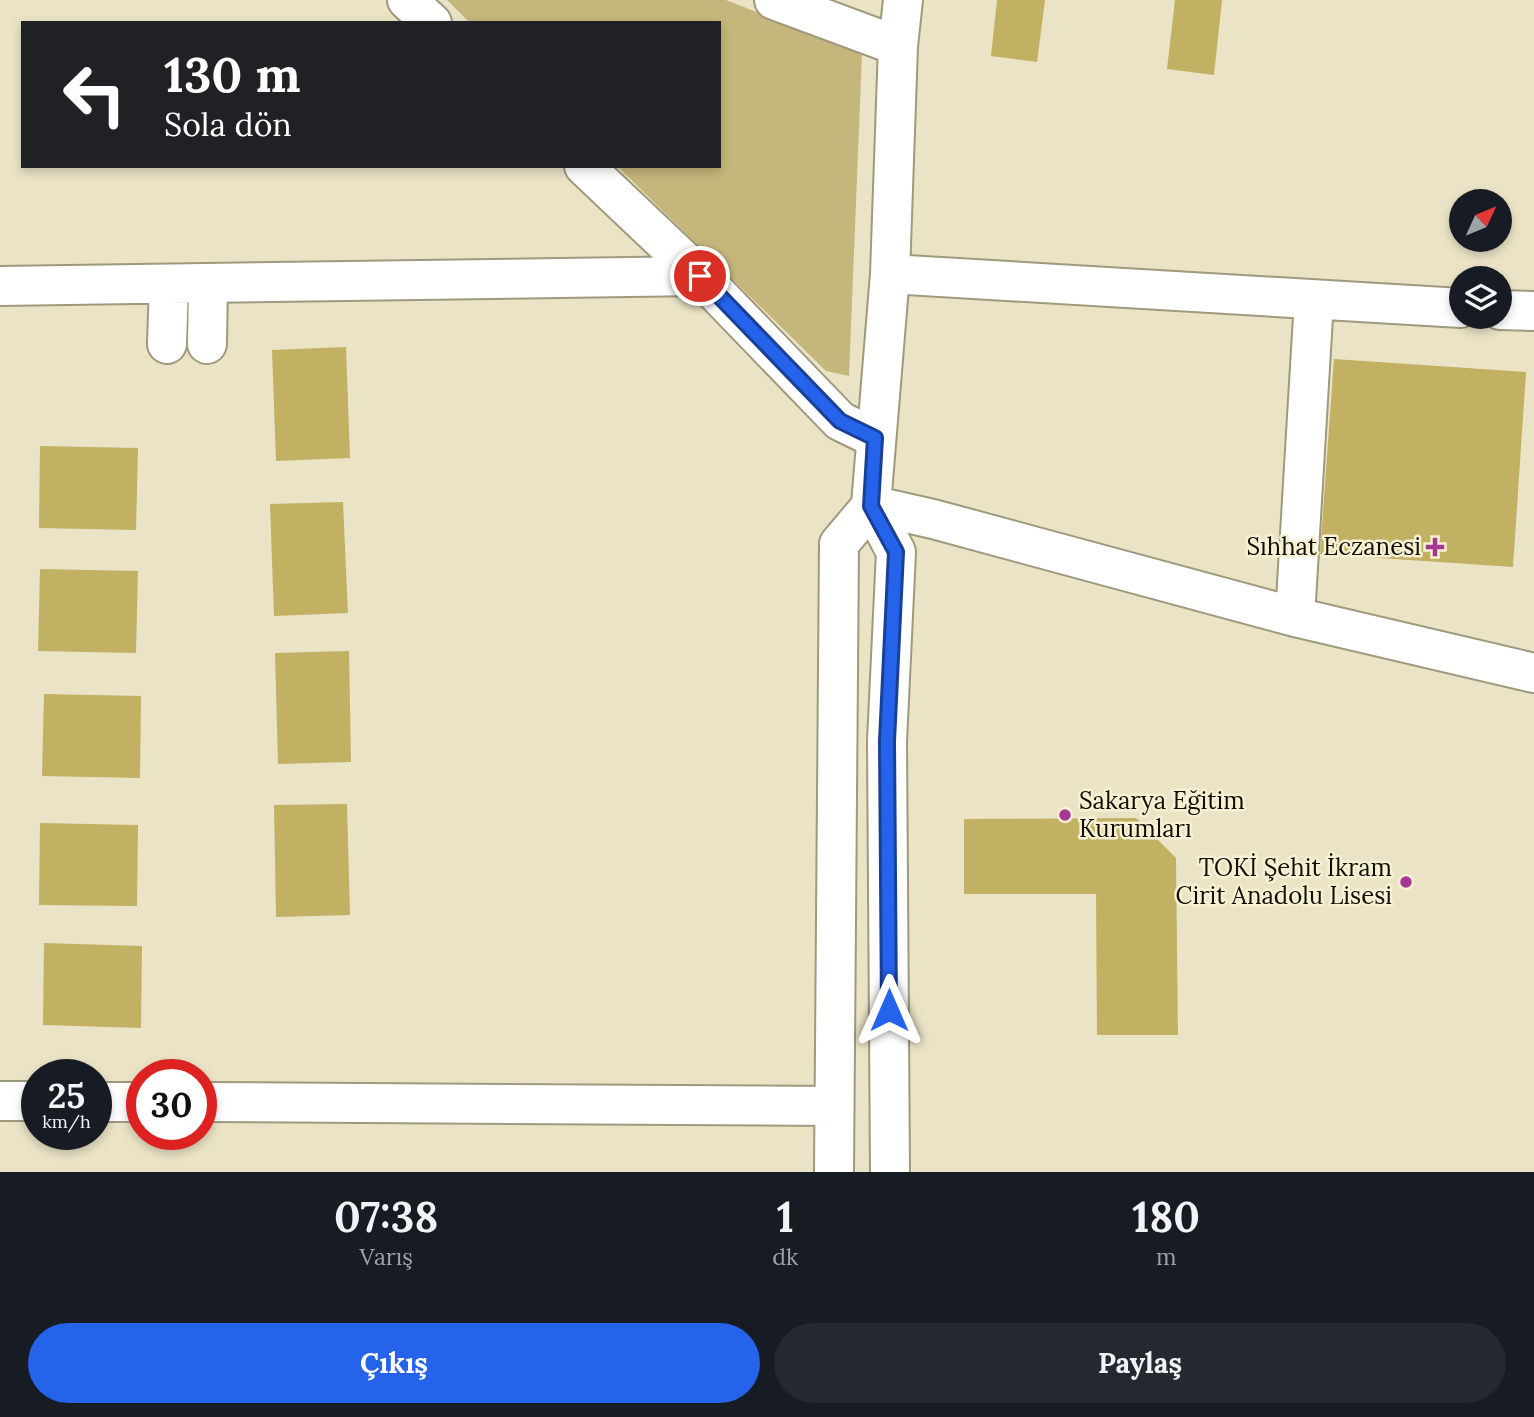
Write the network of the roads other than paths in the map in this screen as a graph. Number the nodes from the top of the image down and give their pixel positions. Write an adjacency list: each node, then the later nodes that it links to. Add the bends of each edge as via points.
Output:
1 (407, 0): 4 (street)
2 (775, 0): 5 (street)
3 (903, 0): 5 (street)
4 (430, 21)
5 (898, 46): 7 (street)
6 (586, 168): 8 (street)
7 (890, 274): 12 (street); 18 (street)
8 (700, 276): 9 (street); 18 (street, via 840,421)
9 (208, 283): 10 (street); 17 (street)
10 (169, 284): 11 (street); 16 (street)
11 (0, 286)
12 (1314, 300): 13 (street); 20 (street)
13 (1449, 307)
14 (1512, 310): 15 (street)
15 (1534, 311)
16 (167, 344)
17 (207, 344)
18 (875, 438): 19 (street)
19 (871, 505): 20 (street); 25 (street, via 839,544); 27 (street, via 896,552 887,741)
20 (1295, 617): 21 (street)
21 (1534, 673)
22 (0, 1101): 23 (street)
23 (21, 1101)
24 (217, 1102): 25 (street)
25 (834, 1106): 26 (street)
26 (834, 1172)
27 (890, 1172)

